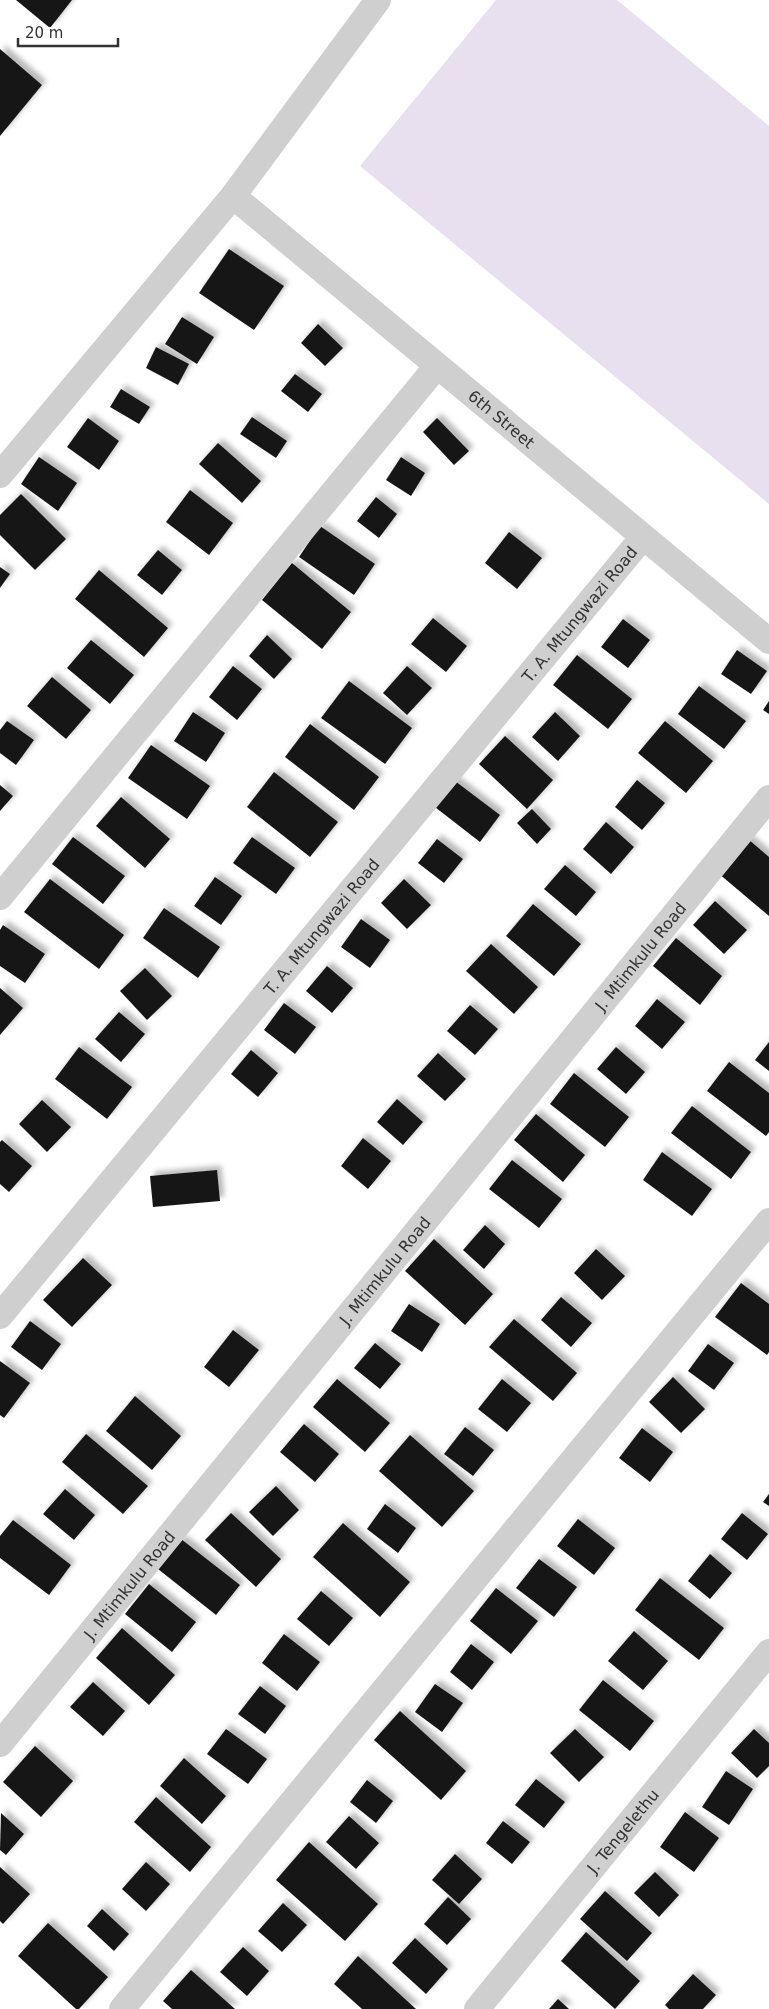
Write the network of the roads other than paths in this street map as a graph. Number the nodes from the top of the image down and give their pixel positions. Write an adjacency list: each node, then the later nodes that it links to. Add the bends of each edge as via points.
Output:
1 (378, 0): 2 (street)
2 (233, 196): 3 (street, 6th Street); 4 (street)
3 (437, 366): 5 (street, 6th Street); 8 (street)
4 (0, 474)
5 (644, 537): 6 (street, 6th Street); 10 (street, T. A. Mtungwazi Road)
6 (769, 641)
7 (769, 798): 12 (street, J. Mtimkulu Road)
8 (0, 897)
9 (769, 1221): 13 (street)
10 (0, 1316)
11 (769, 1652): 14 (street, J. Tengelethu)
12 (0, 1744)
13 (122, 2009)
14 (477, 2009)

